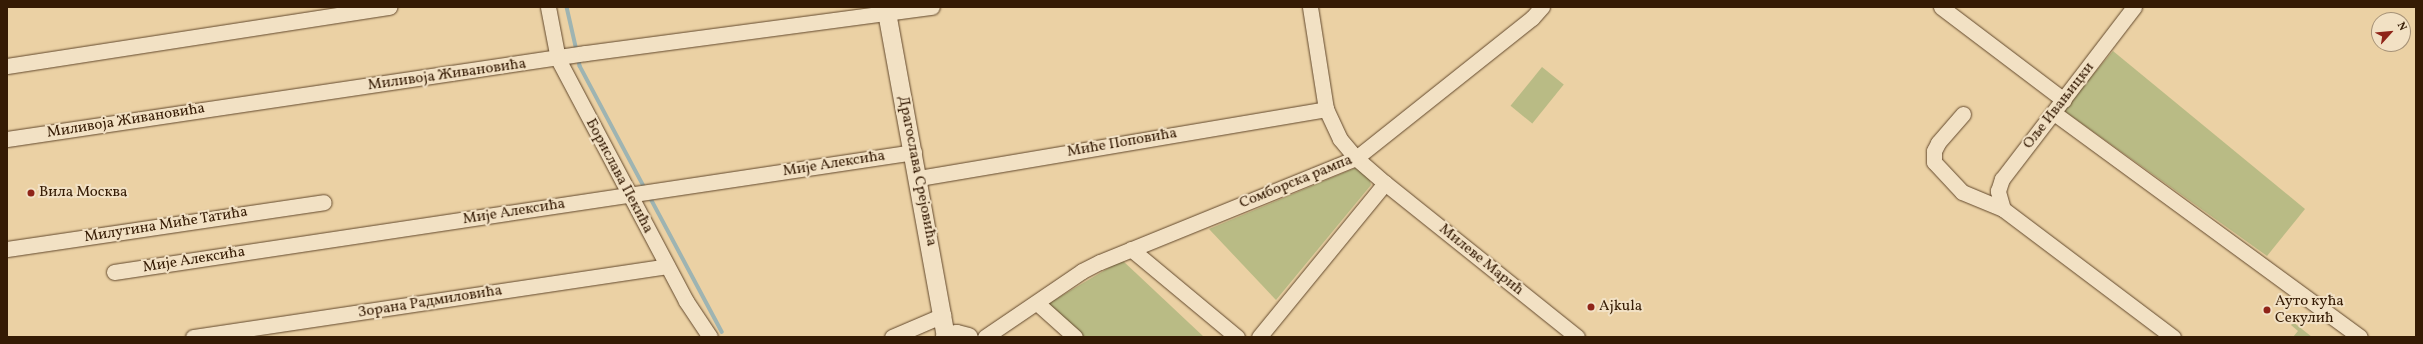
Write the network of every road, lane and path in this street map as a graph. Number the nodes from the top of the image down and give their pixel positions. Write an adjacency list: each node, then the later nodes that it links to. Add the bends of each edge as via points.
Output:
1 (389, 7): 10 (street)
2 (548, 7): 9 (street, Борислава Пекића)
3 (932, 7): 8 (street, Миливоја Живановића)
4 (1310, 7): 12 (street, Милеве Марић)
5 (1542, 7): 17 (street, Сомборска рампа, via 1532,18)
6 (1941, 7): 11 (street)
7 (2134, 7): 11 (street, Оље Ивањицки)
8 (886, 10): 9 (street, Миливоја Живановића); 16 (street, Драгослава Срејовића)
9 (558, 59): 15 (street, Миливоја Живановића); 20 (street, Борислава Пекића)
10 (7, 66)
11 (2064, 100): 13 (street, Оље Ивањицки)
12 (1326, 109): 17 (street, Милеве Марић, via 1337,134); 18 (street, Миће Поповића)
13 (2054, 113): 22 (street, Оље Ивањицки, via 2002,179 1998,191); 42 (street)
14 (1963, 114): 22 (street, via 1938,143 1934,151 1934,162 1962,192)
15 (7, 139)
16 (914, 152): 18 (street, Драгослава Срејовића); 20 (street, Мије Алексића)
17 (1356, 158): 19 (street, Милеве Марић); 24 (street, Сомборска рампа)
18 (919, 178): 29 (street, Драгослава Срејовића)
19 (1385, 183): 39 (street); 40 (street, Милеве Марић)
20 (643, 194): 25 (street, Борислава Пекића); 26 (street, Мије Алексића)
21 (324, 202): 23 (street, Милутина Миће Татића)
22 (2003, 209): 41 (street)
23 (7, 249)
24 (1131, 249): 27 (street, Сомборска рампа, via 1082,271); 38 (street)
25 (667, 266): 30 (street, Зорана Радмиловића); 31 (street, Борислава Пекића)
26 (114, 272)
27 (1037, 303): 28 (street, Сомборска рампа); 37 (street)
28 (1023, 313): 35 (street, Сомборска рампа); 36 (street, Сомборска рампа)
29 (943, 315): 32 (street); 33 (street, Драгослава Срејовића)
30 (193, 337)
31 (710, 337)
32 (892, 337)
33 (946, 337): 34 (street, via 957,334)
34 (969, 337)
35 (985, 337)
36 (1006, 337)
37 (1075, 337)
38 (1237, 337)
39 (1259, 337)
40 (1577, 337)
41 (2173, 337)
42 (2360, 337)

